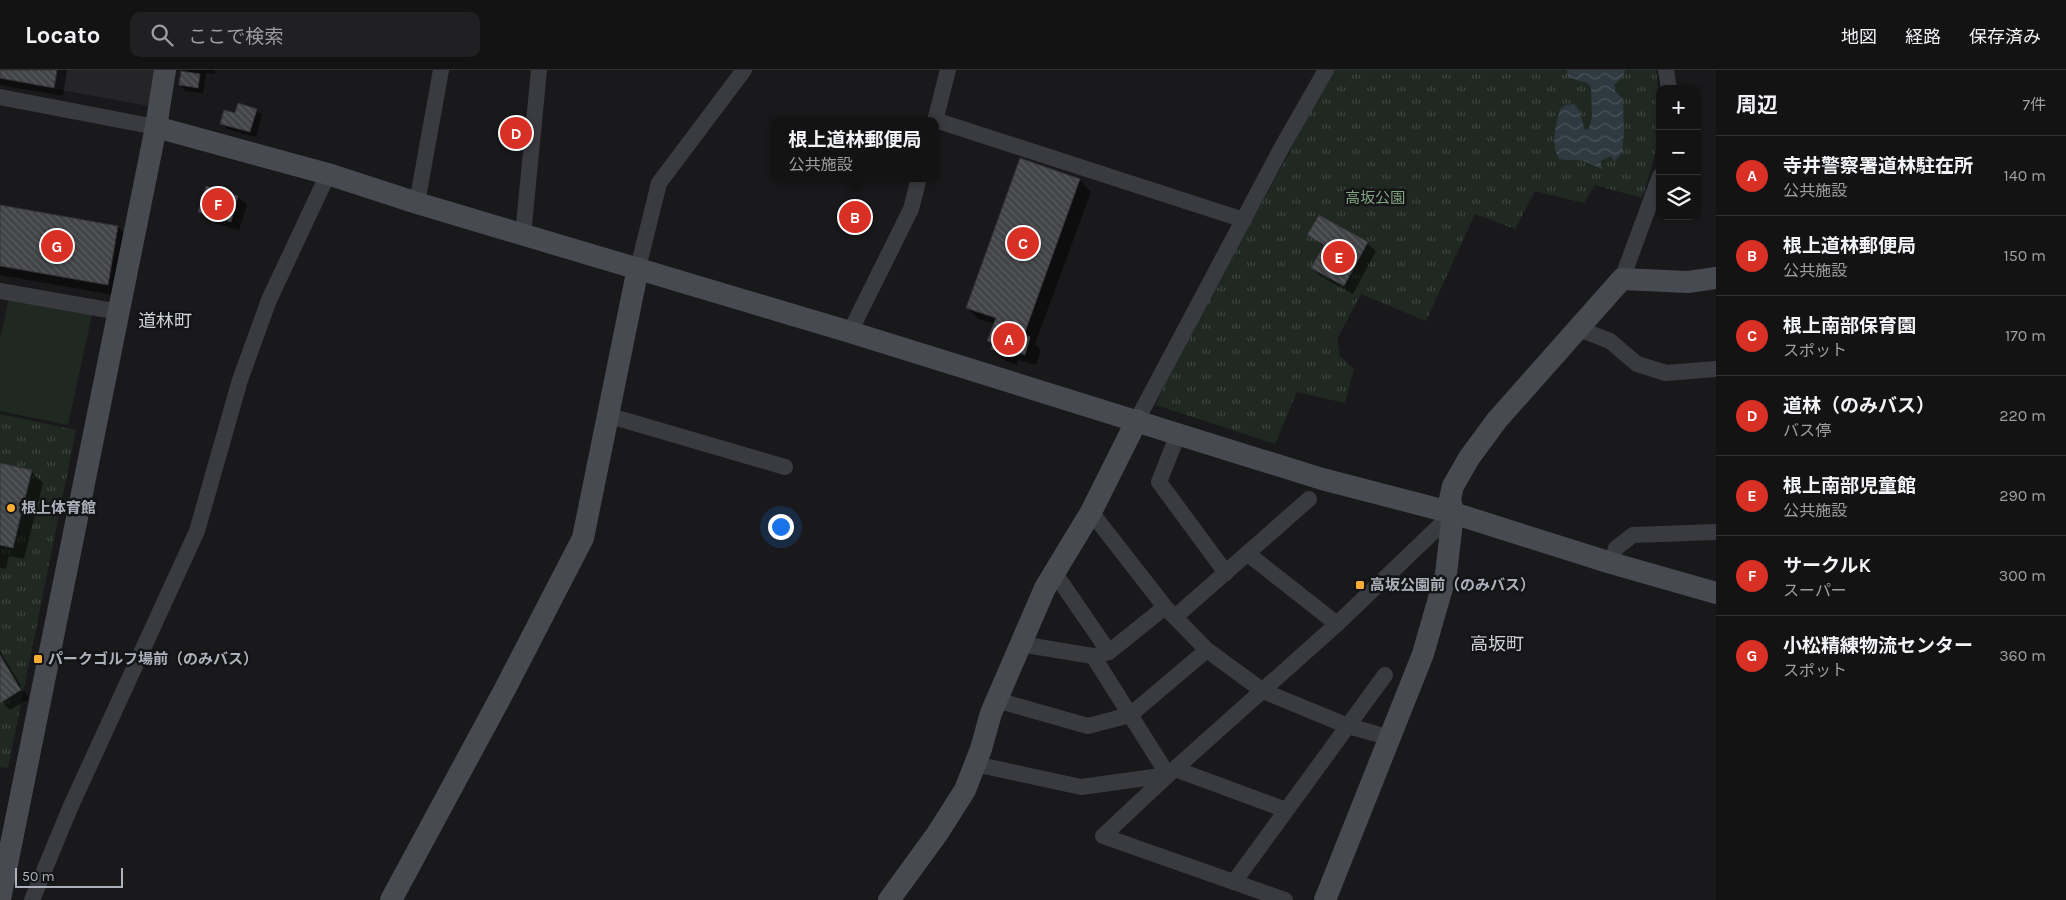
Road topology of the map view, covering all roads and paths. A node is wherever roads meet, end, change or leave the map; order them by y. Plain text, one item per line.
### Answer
1 (165, 70) edge
2 (441, 70) edge
3 (539, 70) edge
4 (744, 70) edge
5 (948, 70) edge
6 (1326, 70) edge
7 (1666, 70) edge
8 (1668, 85) edge
9 (0, 97) edge
10 (936, 117) edge
11 (939, 122) edge
12 (156, 127) junction
13 (328, 174) junction
14 (918, 182) edge
15 (1656, 187) edge
16 (417, 203) junction
17 (1244, 220) junction
18 (523, 234) junction
19 (638, 268) junction
20 (1716, 278) edge
21 (1622, 279) junction
22 (0, 291) edge
23 (119, 312) junction
24 (1579, 329) junction
25 (850, 332) junction
26 (1716, 370) edge
27 (607, 415) junction
28 (1137, 420) junction
29 (1178, 434) junction
30 (785, 467) dead end
31 (1309, 499) dead end
32 (1091, 512) junction
33 (1453, 513) junction
34 (1716, 532) edge
35 (1248, 554) junction
36 (1611, 563) junction
37 (1054, 572) junction
38 (1226, 573) junction
39 (1716, 593) edge
40 (1170, 612) junction
41 (1337, 624) junction
42 (1020, 644) junction
43 (1207, 650) junction
44 (1101, 654) junction
45 (1385, 675) dead end
46 (1264, 692) junction
47 (996, 700) junction
48 (1130, 715) junction
49 (1348, 726) junction
50 (1390, 738) junction
51 (975, 764) junction
52 (1172, 772) junction
53 (1286, 810) junction
54 (1234, 882) junction
55 (0, 899) edge
56 (32, 900) edge
57 (391, 900) edge
58 (888, 900) edge
59 (1285, 900) edge
60 (1325, 900) edge

1 - 12 street
2 - 16 street
3 - 18 street
4 - 19 street
5 - 10 street
6 - 17 street
7 - 8 street
9 - 12 street
11 - 17 street
12 - 13 street
12 - 23 street
13 - 16 street
13 - 56 street
14 - 25 street
15 - 21 street
16 - 18 street
17 - 28 street
18 - 19 street
19 - 25 street
19 - 27 street
20 - 21 street
21 - 24 street
22 - 23 street
23 - 55 street
24 - 26 street
24 - 33 street
25 - 28 street
27 - 30 street
27 - 57 street
28 - 29 street
28 - 32 street
29 - 33 street
29 - 38 street
31 - 35 street
32 - 37 street
32 - 40 street
33 - 36 street
33 - 41 street
33 - 50 street
34 - 36 street
35 - 38 street
35 - 41 street
36 - 39 street
37 - 42 street
37 - 44 street
38 - 40 street
40 - 43 street
40 - 44 street
41 - 46 street
42 - 44 street
42 - 47 street
43 - 46 street
43 - 48 street
44 - 48 street
45 - 49 street
46 - 49 street
46 - 52 street
47 - 48 street
47 - 51 street
48 - 52 street
49 - 50 street
49 - 53 street
50 - 60 street
51 - 52 street
51 - 58 street
52 - 53 street
52 - 54 street
53 - 54 street
54 - 59 street

